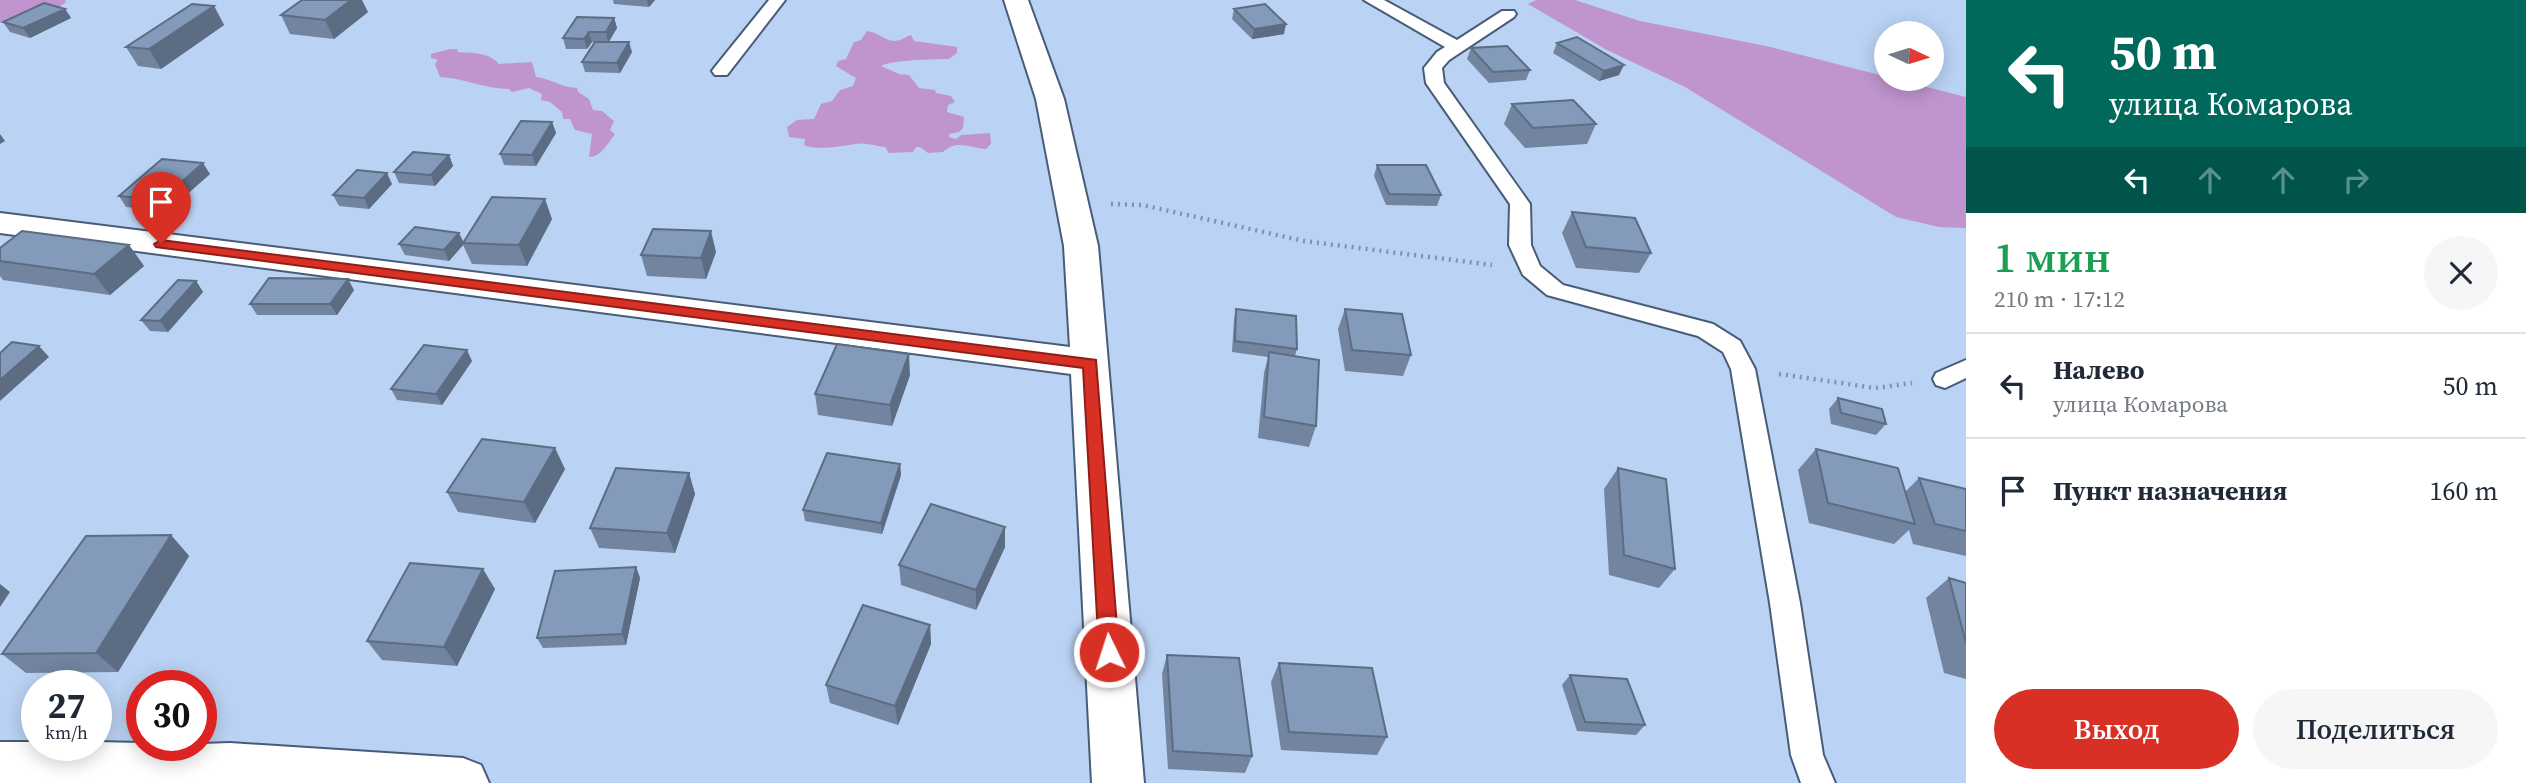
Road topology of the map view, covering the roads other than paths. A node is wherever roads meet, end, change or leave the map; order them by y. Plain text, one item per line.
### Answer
1 (777, 0) edge
2 (1016, 0) edge
3 (1371, 0) edge
4 (1508, 14) dead end
5 (1458, 47) junction
6 (721, 71) dead end
7 (0, 223) edge
8 (1090, 363) junction
9 (0, 767) edge
10 (463, 783) edge
11 (1118, 783) edge
12 (1818, 783) edge

1 - 6 lane
2 - 8 street
3 - 5 lane
4 - 5 lane
5 - 12 lane
7 - 8 street
8 - 11 street
9 - 10 street

